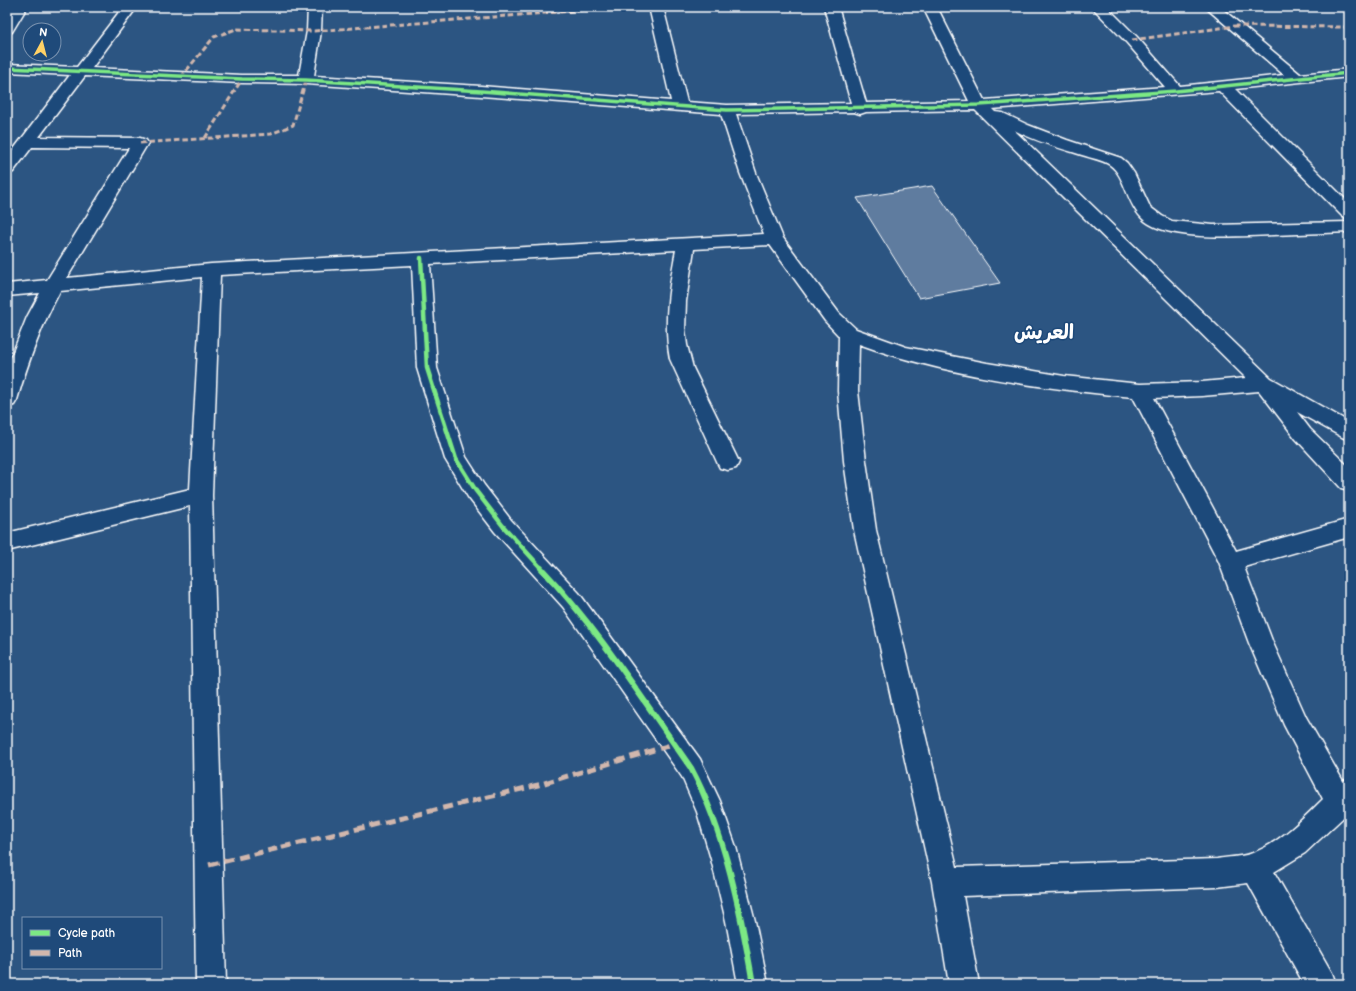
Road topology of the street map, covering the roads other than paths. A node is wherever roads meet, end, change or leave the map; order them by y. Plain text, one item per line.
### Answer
1 (20, 7) edge
2 (130, 7) edge
3 (315, 7) edge
4 (656, 7) edge
5 (831, 7) edge
6 (930, 7) edge
7 (1099, 7) edge
8 (1212, 7) edge
9 (7, 29) edge
10 (7, 68) edge
11 (81, 71) junction
12 (1349, 73) edge
13 (1296, 78) junction
14 (306, 80) junction
15 (1223, 86) junction
16 (1176, 91) junction
17 (979, 105) junction
18 (680, 106) junction
19 (860, 109) junction
20 (727, 110) junction
21 (28, 142) junction
22 (7, 168) edge
23 (1349, 213) edge
24 (1349, 227) edge
25 (775, 239) junction
26 (686, 243) junction
27 (421, 258) junction
28 (211, 270) junction
29 (53, 286) junction
30 (7, 290) edge
31 (849, 334) junction
32 (1264, 383) junction
33 (1140, 391) junction
34 (7, 400) edge
35 (1349, 432) edge
36 (728, 462) dead end
37 (1349, 482) edge
38 (201, 495) junction
39 (1349, 528) edge
40 (7, 542) edge
41 (1230, 562) junction
42 (1344, 797) edge
43 (1255, 867) junction
44 (946, 882) junction
45 (211, 984) edge
46 (753, 984) edge
47 (964, 984) edge
48 (1321, 984) edge

1 - 9 street
2 - 11 street
3 - 14 street
4 - 18 street
5 - 19 street
6 - 17 street
7 - 16 street
8 - 13 street
10 - 11 street
11 - 14 street
11 - 21 street
12 - 13 street
13 - 15 street
14 - 18 street
15 - 16 street
15 - 23 street
16 - 17 street
17 - 19 street
17 - 24 street
17 - 32 street
18 - 20 street
19 - 20 street
20 - 25 street
21 - 22 street
21 - 29 street
25 - 26 street
25 - 31 street
26 - 27 street
26 - 36 street
27 - 28 street
27 - 46 street
28 - 29 street
28 - 38 street
29 - 30 street
29 - 34 street
31 - 33 street
31 - 44 street
32 - 33 street
32 - 35 street
32 - 37 street
33 - 41 street
38 - 40 street
38 - 45 street
39 - 41 street
41 - 42 street
42 - 43 street
43 - 44 street
43 - 48 street
44 - 47 street

